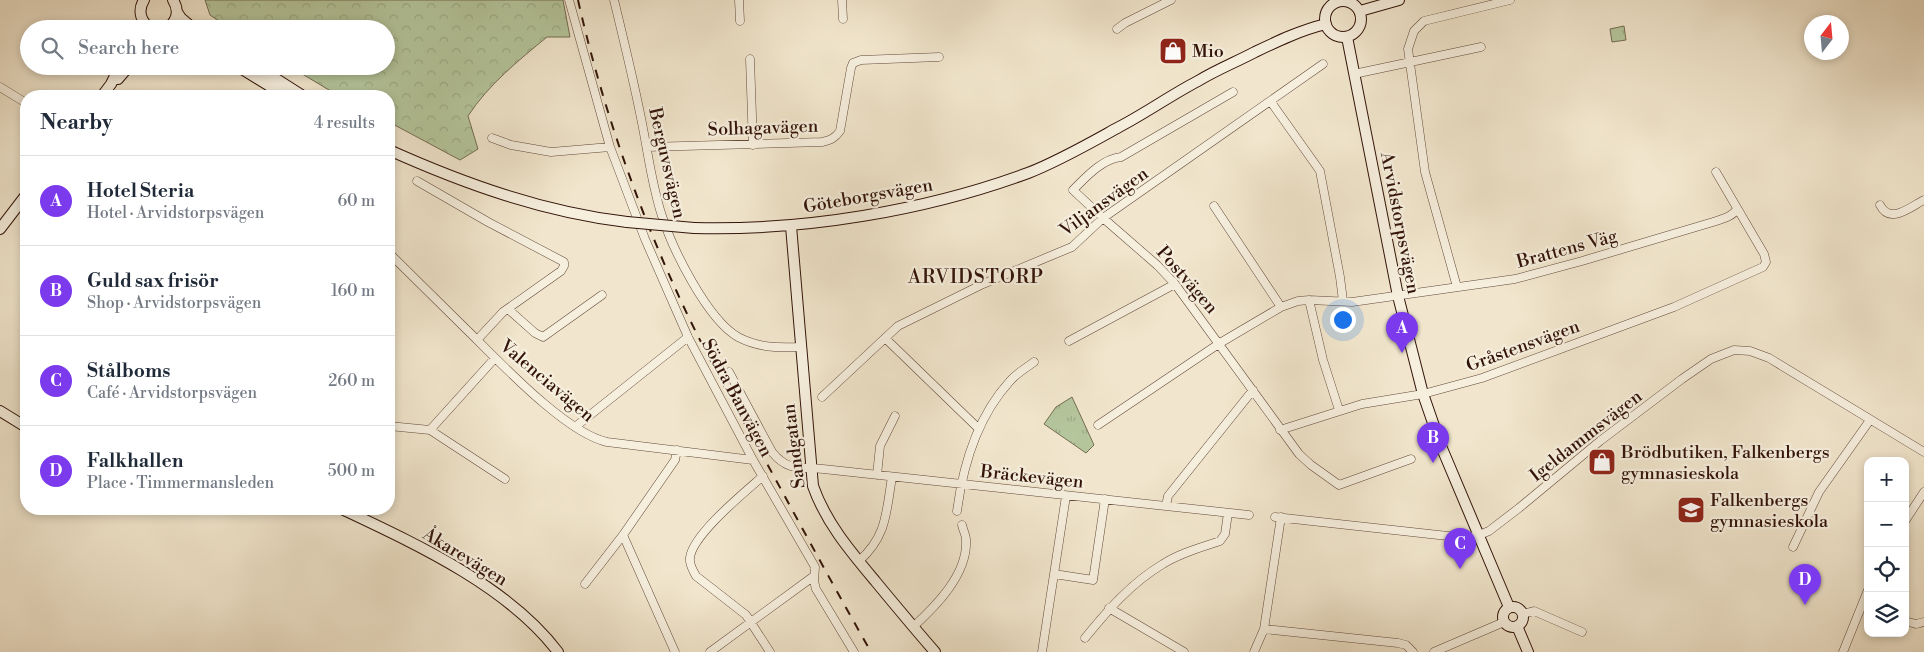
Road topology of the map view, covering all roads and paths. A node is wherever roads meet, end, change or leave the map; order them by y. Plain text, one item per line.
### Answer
1 (133, 0) edge
2 (173, 0) edge
3 (570, 0) edge
4 (614, 0) edge
5 (739, 0) edge
6 (842, 0) edge
7 (1171, 0) edge
8 (1399, 0) edge
9 (1510, 0) edge
10 (1337, 1) edge
11 (1360, 11) junction
12 (177, 12) junction
13 (141, 14) edge
14 (843, 19) dead end
15 (174, 20) edge
16 (183, 20) edge
17 (740, 21) dead end
18 (1326, 24) junction
19 (1118, 29) dead end
20 (1348, 37) junction
21 (1482, 47) dead end
22 (939, 58) dead end
23 (750, 59) dead end
24 (1408, 62) junction
25 (1323, 64) dead end
26 (1354, 74) junction
27 (116, 75) edge
28 (120, 75) edge
29 (252, 75) edge
30 (270, 75) edge
31 (111, 84) junction
32 (0, 87) edge
33 (106, 90) edge
34 (276, 90) edge
35 (294, 90) edge
36 (1233, 92) dead end
37 (20, 99) edge
38 (1271, 102) junction
39 (492, 138) dead end
40 (753, 145) junction
41 (610, 147) junction
42 (647, 147) junction
43 (395, 153) edge
44 (1716, 172) dead end
45 (417, 181) dead end
46 (1924, 200) edge
47 (20, 203) edge
48 (1880, 205) dead end
49 (1214, 206) dead end
50 (1737, 209) junction
51 (1103, 218) junction
52 (791, 226) junction
53 (0, 229) edge
54 (395, 259) edge
55 (1175, 284) junction
56 (1457, 287) junction
57 (602, 295) dead end
58 (1398, 296) junction
59 (1309, 300) junction
60 (1343, 301) junction
61 (1281, 307) junction
62 (508, 309) junction
63 (688, 337) junction
64 (885, 338) junction
65 (477, 340) junction
66 (1068, 341) dead end
67 (1220, 343) junction
68 (801, 347) junction
69 (495, 358) junction
70 (1034, 362) dead end
71 (730, 372) dead end
72 (1253, 390) junction
73 (1423, 394) junction
74 (822, 397) dead end
75 (1339, 410) junction
76 (0, 411) edge
77 (895, 416) dead end
78 (1870, 420) junction
79 (20, 423) edge
80 (1098, 425) dead end
81 (395, 427) edge
82 (575, 427) junction
83 (979, 429) junction
84 (430, 430) junction
85 (1280, 430) junction
86 (677, 450) junction
87 (1924, 452) edge
88 (1412, 459) dead end
89 (752, 460) junction
90 (811, 468) junction
91 (878, 475) junction
92 (763, 476) junction
93 (892, 477) junction
94 (505, 479) dead end
95 (960, 485) junction
96 (1924, 492) edge
97 (1066, 496) junction
98 (1105, 499) junction
99 (1166, 506) junction
100 (957, 511) dead end
101 (1228, 513) junction
102 (1249, 514) dead end
103 (355, 515) edge
104 (1909, 515) edge
105 (962, 525) dead end
106 (623, 535) junction
107 (1479, 535) junction
108 (1794, 547) dead end
109 (859, 561) junction
110 (1054, 574) junction
111 (814, 576) junction
112 (585, 584) dead end
113 (1509, 607) junction
114 (1109, 608) junction
115 (1864, 608) edge
116 (1523, 614) junction
117 (751, 621) junction
118 (1504, 622) junction
119 (1909, 622) edge
120 (1924, 622) edge
121 (1517, 626) junction
122 (913, 627) junction
123 (1264, 629) junction
124 (1582, 632) dead end
125 (1085, 638) dead end
126 (558, 652) edge
127 (675, 652) edge
128 (710, 652) edge
129 (770, 652) edge
130 (854, 652) edge
131 (935, 652) edge
132 (1042, 652) edge
133 (1184, 652) edge
134 (1254, 652) edge
135 (1413, 652) edge
136 (1434, 652) edge
137 (1528, 652) edge
138 (1843, 652) edge

1 - 13 main road
2 - 12 main road
3 - 41 street, Södra Banvägen
4 - 42 street, Berguvsvägen
5 - 17 street
6 - 14 street
7 - 19 street
8 - 11 main road
9 - 24 street
10 - 11 main road
10 - 18 main road
11 - 20 main road
12 - 15 main road
12 - 16 main road
18 - 20 main road
18 - 52 main road, Göteborgsvägen
20 - 26 main road, Arvidstorpsvägen
21 - 24 street
22 - 40 street, Solhagavägen
23 - 40 street
24 - 26 street
24 - 56 street
25 - 38 street, Viljansvägen
26 - 58 main road, Arvidstorpsvägen
27 - 31 main road
28 - 31 main road
29 - 34 main road
30 - 35 main road
31 - 33 main road
32 - 37 street
36 - 51 street, Postvägen
38 - 51 street, Viljansvägen
38 - 60 street
39 - 41 street
40 - 42 street, Solhagavägen
41 - 63 street, Södra Banvägen
42 - 68 street, Berguvsvägen
43 - 52 main road, Göteborgsvägen, bridge
44 - 50 street
45 - 62 street
46 - 48 street
47 - 53 main road
49 - 61 street
50 - 56 street, Brattens Väg
50 - 73 street, Gråstensvägen
51 - 55 street, Postvägen
51 - 64 street, Viljansvägen
52 - 68 main road, Sandgatan
54 - 65 street, Valenciavägen
55 - 66 street
55 - 67 street, Postvägen
56 - 58 street, Brattens Väg
57 - 62 street
58 - 60 street, Brattens Väg
58 - 73 main road, Arvidstorpsvägen
59 - 60 street, Brattens Väg
59 - 61 street, Brattens Väg
59 - 75 street
61 - 67 street, Brattens Väg
62 - 65 street
63 - 82 street
63 - 89 street, Södra Banvägen
64 - 74 street, Viljansvägen
64 - 83 street
65 - 69 street, Valenciavägen
67 - 72 street, Postvägen
67 - 80 street, Brattens Väg
68 - 90 main road, Sandgatan
69 - 82 street, Valenciavägen
69 - 84 street
70 - 83 street
71 - 90 street, Bräckevägen
72 - 85 street, Postvägen
72 - 99 street
73 - 75 street, Gråstensvägen
73 - 107 main road, Arvidstorpsvägen
75 - 85 street, Gråstensvägen
76 - 79 main road
77 - 91 street
78 - 87 street, Igeldammsvägen
78 - 107 street, Igeldammsvägen
78 - 108 street
81 - 84 street
82 - 86 street, Valenciavägen
83 - 95 street
84 - 94 street
85 - 88 street, Postvägen
86 - 89 street, Valenciavägen
86 - 106 street
89 - 92 street, Södra Banvägen
90 - 91 street, Bräckevägen
90 - 109 main road, Sandgatan
91 - 93 street, Bräckevägen
92 - 111 street, Södra Banvägen
92 - 117 street
93 - 95 street, Bräckevägen
93 - 109 street
95 - 97 street, Bräckevägen
95 - 100 street
96 - 104 street
97 - 98 street, Bräckevägen
97 - 110 street
98 - 99 street, Bräckevägen
98 - 110 street
99 - 101 street, Bräckevägen
101 - 102 street, Bräckevägen
101 - 114 street
103 - 126 main road, Åkarevägen
105 - 122 street
106 - 112 street
106 - 127 street
107 - 113 main road, Arvidstorpsvägen
107 - 123 street
109 - 122 main road, Sandgatan
110 - 132 street
111 - 117 street
111 - 130 street, Södra Banvägen
113 - 116 main road
113 - 118 main road
114 - 125 street
114 - 133 street
115 - 138 street
116 - 121 main road
116 - 124 street
117 - 128 street
117 - 129 street
118 - 121 main road
118 - 136 street
119 - 120 street
121 - 137 main road
122 - 131 main road, Sandgatan
123 - 134 street
123 - 135 street

